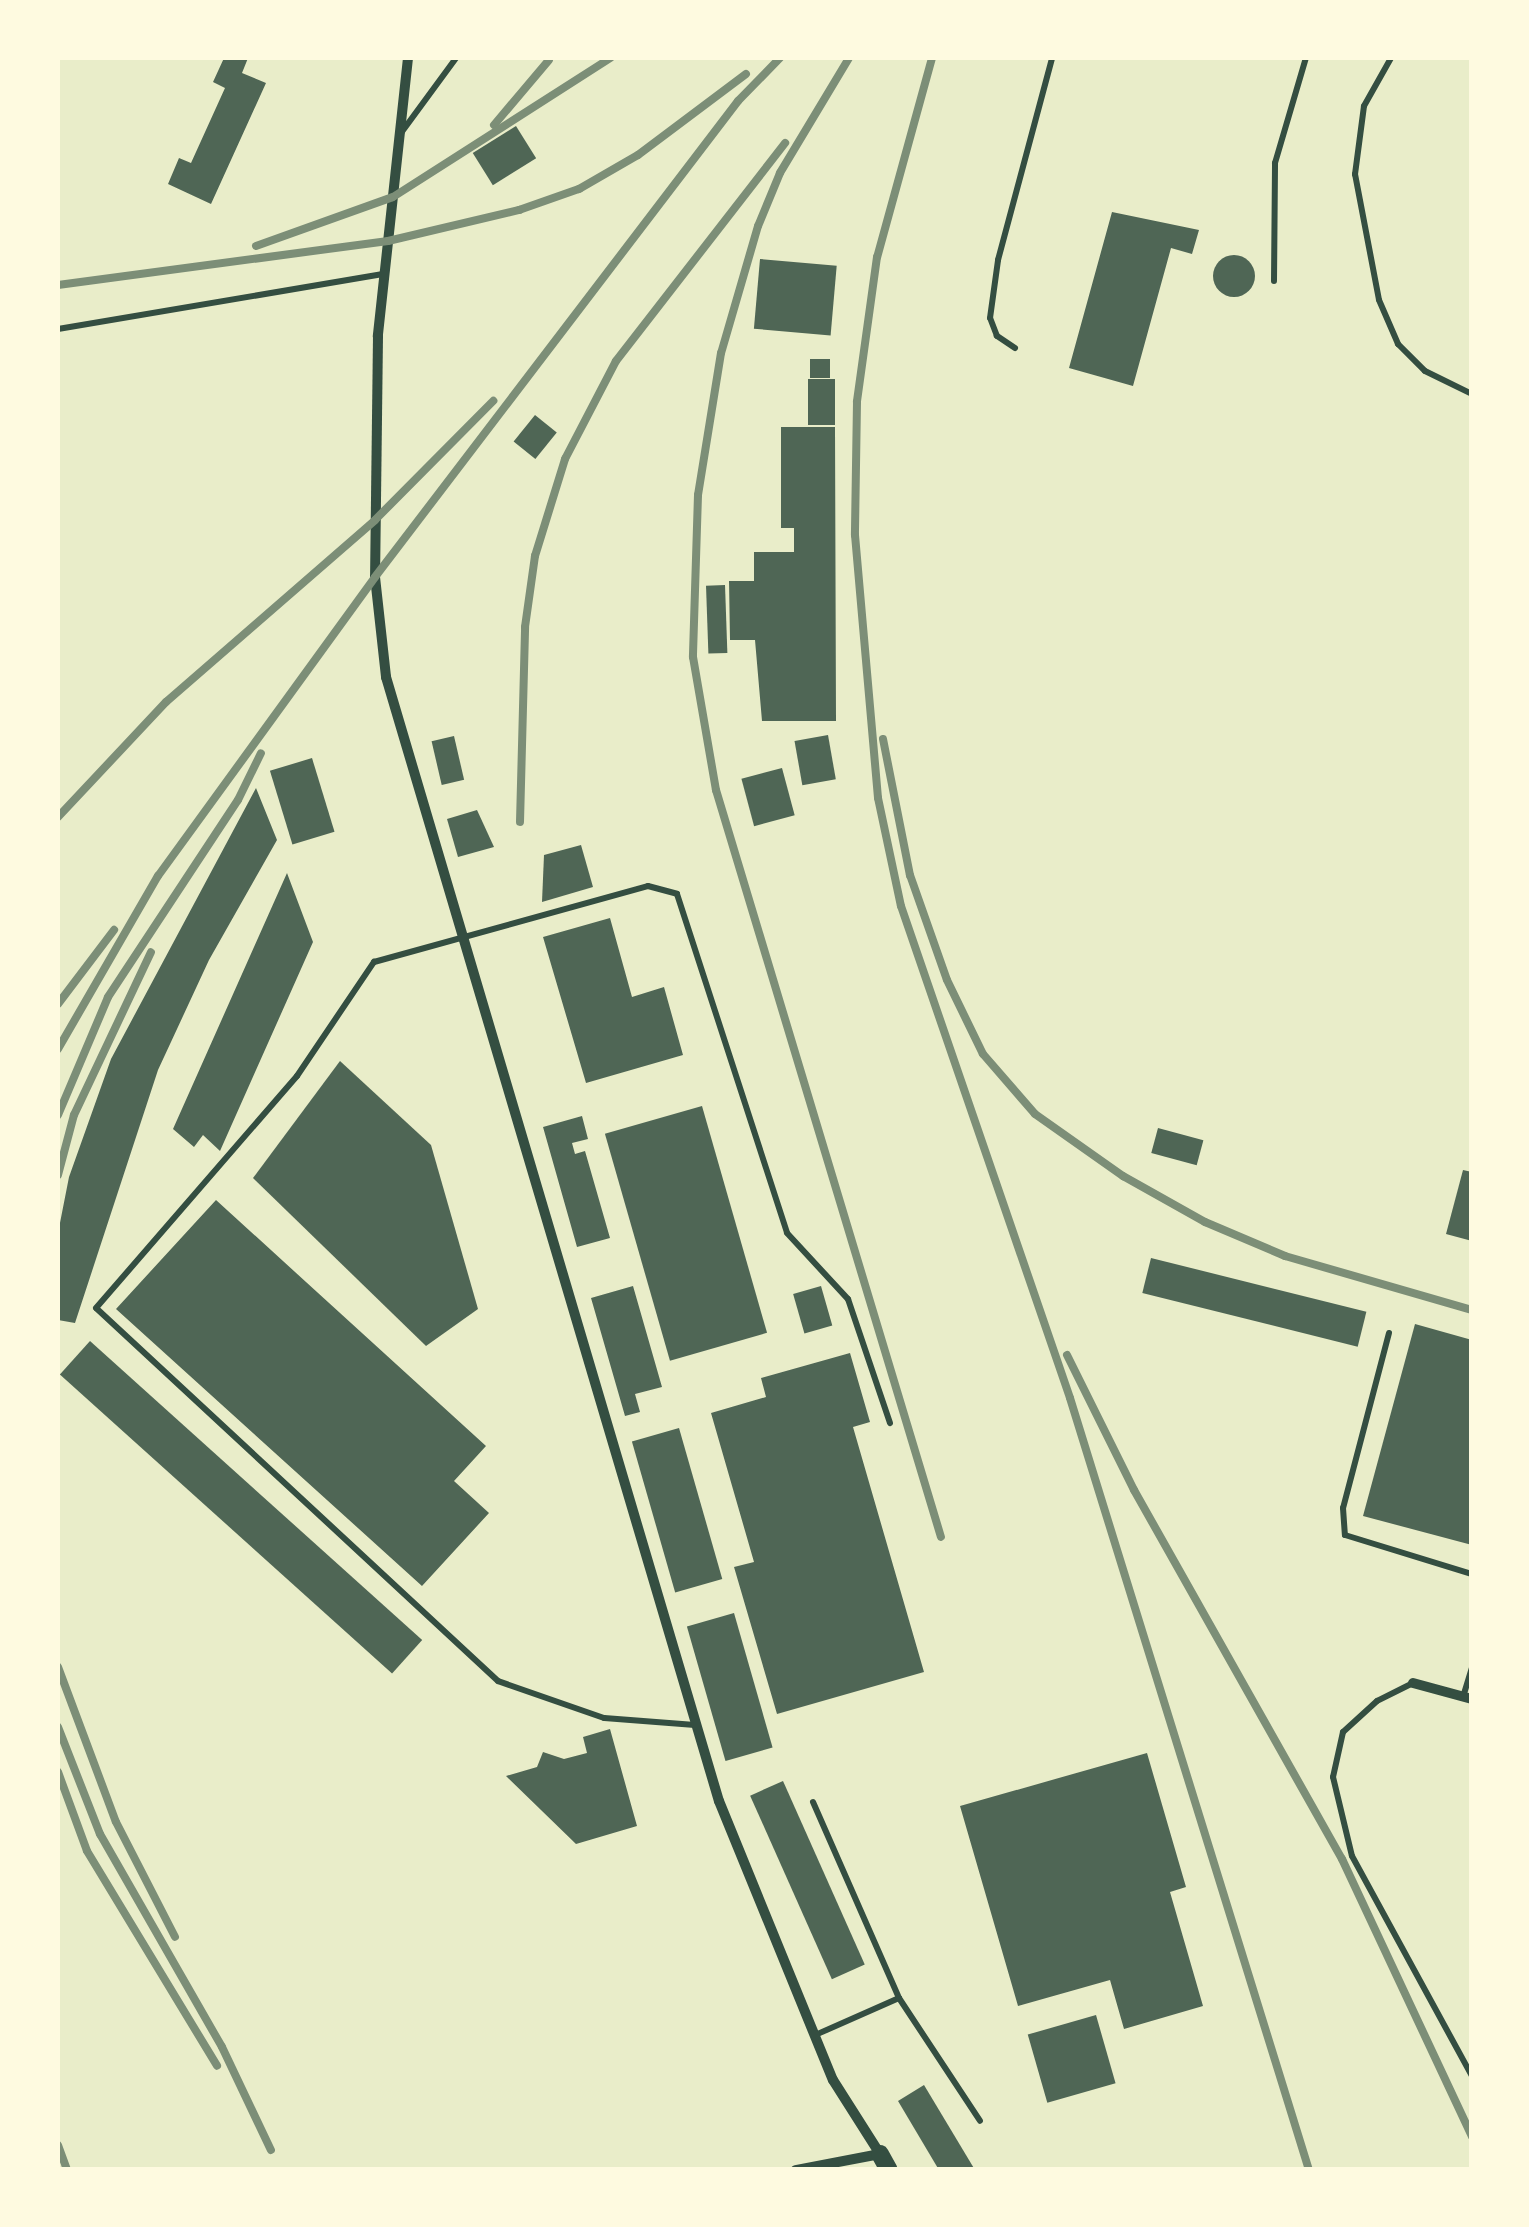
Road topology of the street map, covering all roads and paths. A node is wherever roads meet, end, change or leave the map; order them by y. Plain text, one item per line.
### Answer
1 (408, 58) edge
2 (456, 58) edge
3 (1052, 58) edge
4 (1306, 58) edge
5 (1391, 58) edge
6 (400, 136) junction
7 (384, 274) junction
8 (1274, 281) dead end
9 (58, 329) edge
10 (1015, 348) dead end
11 (1472, 394) edge
12 (461, 936) junction
13 (1389, 1332) dead end
14 (890, 1424) dead end
15 (1472, 1574) edge
16 (1472, 1667) edge
17 (1413, 1683) joint
18 (1468, 1698) edge
19 (696, 1725) junction
20 (813, 1802) dead end
21 (899, 1998) junction
22 (815, 2035) junction
23 (1472, 2076) edge
24 (980, 2121) dead end
25 (884, 2162) edge
26 (796, 2170) edge

1 - 6 street
2 - 6 lane
3 - 10 lane
4 - 8 lane
5 - 11 lane
6 - 7 street
7 - 9 lane
7 - 12 street
12 - 14 lane
12 - 19 street
12 - 19 lane
13 - 15 lane
16 - 18 lane
17 - 18 street
17 - 23 lane
19 - 22 street
20 - 21 lane
21 - 22 lane
21 - 24 lane
22 - 25 street
25 - 26 street

